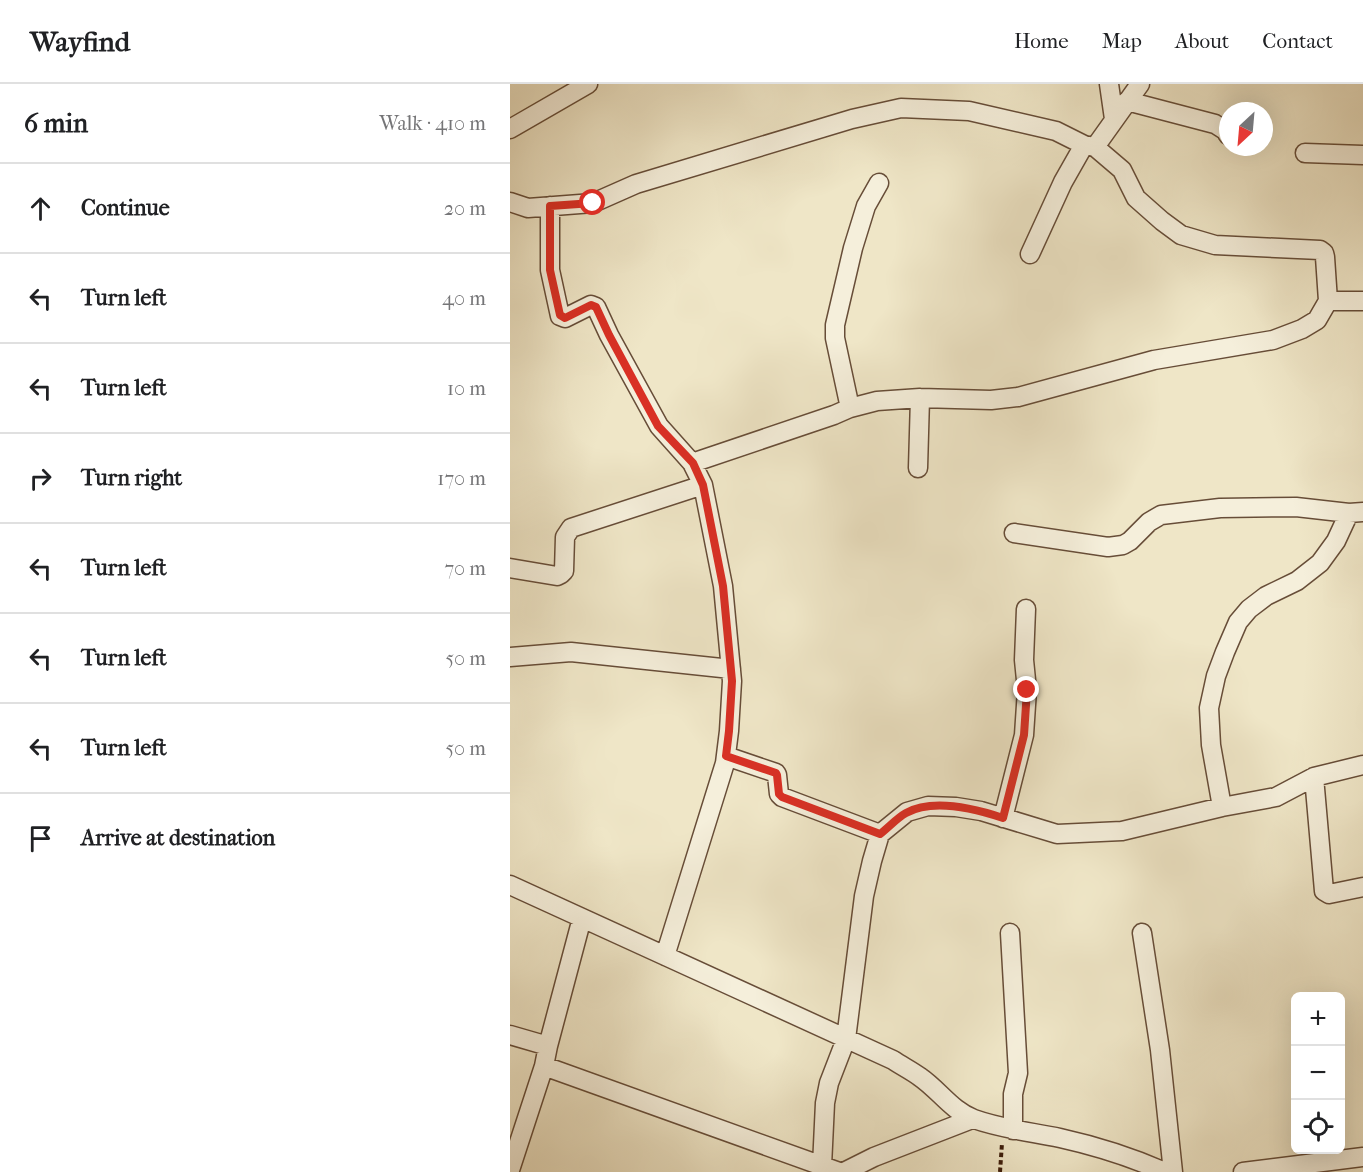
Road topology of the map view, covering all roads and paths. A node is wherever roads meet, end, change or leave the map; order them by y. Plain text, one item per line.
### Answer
1 (588, 84) edge
2 (1109, 84) edge
3 (1140, 84) edge
4 (1127, 102) junction
5 (1114, 119) junction
6 (1219, 127) edge
7 (510, 129) edge
8 (1089, 146) junction
9 (1305, 153) dead end
10 (1363, 155) edge
11 (879, 183) dead end
12 (510, 202) edge
13 (550, 206) junction
14 (1030, 254) dead end
15 (1328, 301) junction
16 (1363, 301) edge
17 (920, 398) junction
18 (850, 408) junction
19 (693, 463) junction
20 (918, 468) dead end
21 (703, 485) junction
22 (1356, 512) edge
23 (1014, 533) dead end
24 (510, 568) edge
25 (1026, 609) dead end
26 (510, 657) edge
27 (731, 669) junction
28 (726, 756) junction
29 (1363, 765) edge
30 (1314, 777) junction
31 (1222, 807) junction
32 (1003, 818) junction
33 (880, 834) junction
34 (510, 885) edge
35 (1363, 887) edge
36 (582, 918) junction
37 (1010, 933) dead end
38 (1142, 933) dead end
39 (664, 956) junction
40 (510, 1035) edge
41 (846, 1039) junction
42 (548, 1046) junction
43 (544, 1066) junction
44 (972, 1119) junction
45 (1008, 1128) junction
46 (1363, 1157) edge
47 (512, 1161) edge
48 (831, 1169) edge
49 (844, 1172) edge
50 (1000, 1172) edge
51 (1164, 1172) edge
52 (1173, 1172) edge
53 (1243, 1172) edge

1 - 7 street
2 - 5 street
3 - 4 street
4 - 5 street
4 - 6 street
5 - 8 street
8 - 13 street
8 - 14 street
8 - 15 street
9 - 10 street
11 - 18 street
12 - 13 street
13 - 19 street
15 - 16 street
15 - 17 street
17 - 18 street
17 - 20 street
18 - 19 street
19 - 21 street
21 - 24 street
21 - 27 street
22 - 23 street
22 - 31 street
25 - 32 street
26 - 27 street
27 - 28 street
28 - 33 street
28 - 39 street
29 - 30 street
30 - 31 street
30 - 35 street
31 - 32 street
32 - 33 street
33 - 41 street
34 - 36 street
36 - 39 street
36 - 42 street
37 - 45 street
38 - 52 street
39 - 41 street
40 - 42 street
41 - 44 street
41 - 48 street
42 - 43 street
43 - 47 street
43 - 48 street
44 - 45 street
44 - 49 street
45 - 50 path
45 - 51 street
46 - 53 street

